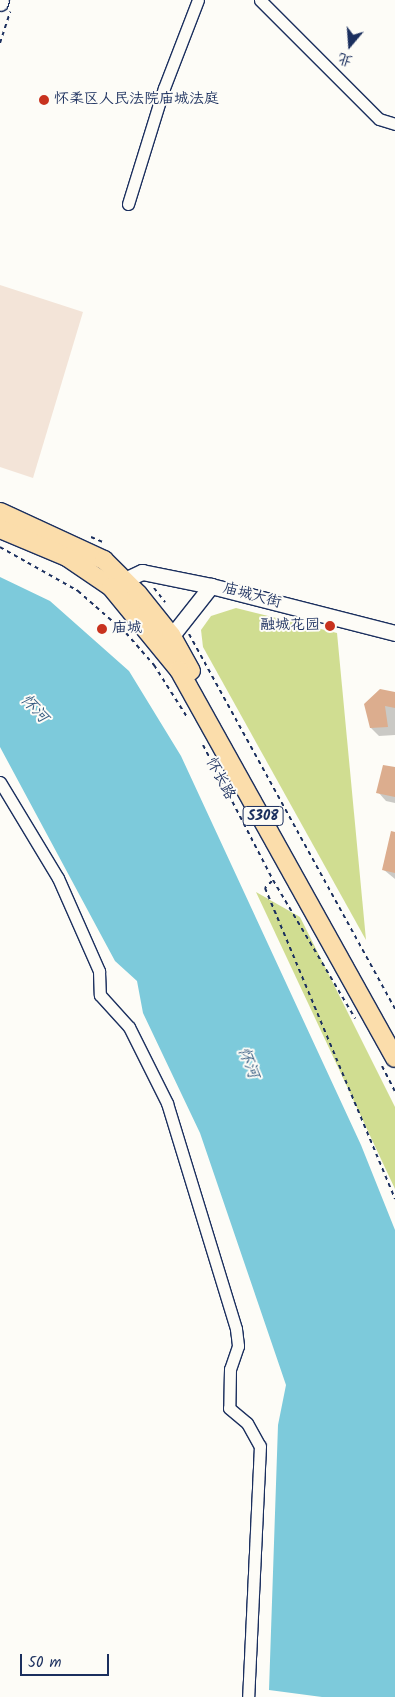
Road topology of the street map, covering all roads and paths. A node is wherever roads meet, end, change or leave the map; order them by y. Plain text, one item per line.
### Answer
1 (198, 0) edge
2 (260, 0) edge
3 (4, 4) edge
4 (0, 43) edge
5 (395, 124) edge
6 (128, 204) dead end
7 (0, 512) edge
8 (0, 529) edge
9 (0, 547) edge
10 (118, 582) junction
11 (211, 586) junction
12 (395, 633) edge
13 (166, 642) junction
14 (188, 718) dead end
15 (201, 742) dead end
16 (0, 782) edge
17 (273, 880) junction
18 (359, 1025) dead end
19 (395, 1033) edge
20 (386, 1058) edge
21 (395, 1091) edge
22 (395, 1199) edge
23 (248, 1697) edge

1 - 6 street
2 - 5 street
3 - 4 path
7 - 10 main road, 怀长路 / S308
8 - 10 main road, 怀长路 / S308
9 - 14 path
10 - 11 main road, 庙城大街
10 - 13 main road, 怀长路 / S308
11 - 12 main road, 庙城大街
11 - 13 main road
13 - 19 main road, 怀长路 / S308
13 - 20 main road, 怀长路 / S308
15 - 17 path, 怀长路
16 - 23 street
17 - 18 path, 怀长路
17 - 22 path
20 - 21 path

